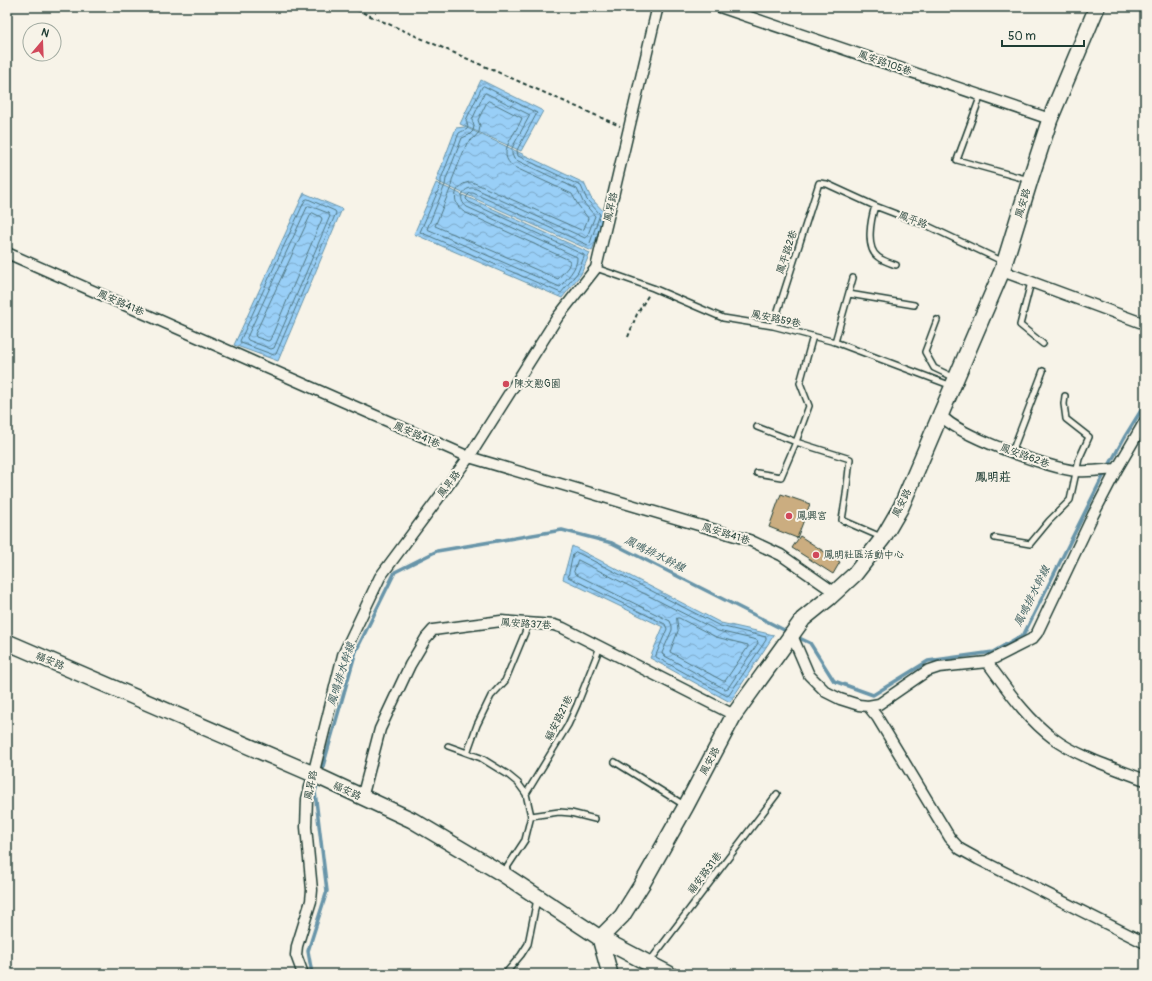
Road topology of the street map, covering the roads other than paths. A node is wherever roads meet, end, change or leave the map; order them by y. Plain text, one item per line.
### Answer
1 (658, 7) edge
2 (720, 7) edge
3 (1097, 7) edge
4 (981, 96) junction
5 (1050, 119) junction
6 (1030, 180) junction
7 (819, 183) joint
8 (875, 206) junction
9 (7, 253) edge
10 (896, 265) dead end
11 (1003, 267) junction
12 (596, 268) junction
13 (854, 278) dead end
14 (1031, 282) junction
15 (849, 294) junction
16 (914, 305) dead end
17 (937, 320) dead end
18 (1145, 324) edge
19 (773, 326) junction
20 (813, 336) junction
21 (835, 342) junction
22 (1043, 344) dead end
23 (1043, 371) dead end
24 (954, 383) junction
25 (1065, 396) dead end
26 (941, 415) junction
27 (1145, 421) edge
28 (756, 427) dead end
29 (796, 442) junction
30 (1012, 452) junction
31 (469, 457) junction
32 (1110, 470) junction
33 (1077, 471) junction
34 (757, 473) dead end
35 (883, 538) junction
36 (995, 538) dead end
37 (834, 592) junction
38 (529, 623) junction
39 (791, 634) junction
40 (7, 642) edge
41 (600, 647) junction
42 (987, 662) junction
43 (868, 706) junction
44 (734, 715) junction
45 (448, 746) dead end
46 (467, 753) junction
47 (615, 762) dead end
48 (313, 774) junction
49 (1145, 780) edge
50 (526, 794) junction
51 (777, 794) dead end
52 (362, 798) junction
53 (686, 806) junction
54 (531, 816) junction
55 (595, 819) dead end
56 (504, 874) junction
57 (538, 896) junction
58 (600, 938) junction
59 (1145, 943) edge
60 (648, 964) junction
61 (303, 974) edge
62 (505, 974) edge
63 (610, 974) edge
64 (669, 974) edge

1 - 12 street, 鳳昇路
2 - 4 street, 鳳安路105巷
3 - 5 street, 鳳安路
4 - 5 street, 鳳安路105巷
4 - 6 lane
5 - 6 street, 鳳安路
6 - 11 street, 鳳安路
7 - 8 lane, 鳳平路
7 - 19 lane, 鳳平路2巷
8 - 10 lane
8 - 11 lane, 鳳平路
9 - 31 street, 鳳安路41巷
11 - 14 street, 鳳平路
11 - 24 street, 鳳安路
12 - 19 lane, 鳳安路59巷
12 - 31 street, 鳳昇路
13 - 15 lane
14 - 18 street, 鳳平路
14 - 22 lane
15 - 16 lane
15 - 21 lane
17 - 24 lane
19 - 20 lane, 鳳安路59巷
20 - 21 lane, 鳳安路59巷
20 - 29 lane
21 - 24 lane, 鳳安路59巷
23 - 30 lane
24 - 26 street, 鳳安路
25 - 33 lane
26 - 30 street, 鳳安路62巷
26 - 35 street, 鳳安路
27 - 32 street
28 - 29 lane
29 - 34 lane
29 - 35 lane
30 - 33 street, 鳳安路62巷
31 - 37 street, 鳳安路41巷
31 - 48 street, 鳳昇路
32 - 33 street, 鳳安路62巷
32 - 42 street
33 - 36 lane
35 - 37 street, 鳳安路
37 - 39 street, 鳳安路
38 - 41 street, 鳳安路37巷
38 - 46 lane
38 - 52 street, 鳳安路37巷
39 - 43 street
39 - 44 street, 鳳安路
40 - 48 street, 福安路
41 - 44 street, 鳳安路37巷
41 - 50 lane, 福安路21巷
42 - 43 street
42 - 49 street
43 - 59 street
44 - 53 street, 鳳安路
45 - 46 lane
46 - 50 lane
47 - 53 lane
48 - 52 street, 福安路
48 - 61 street, 鳳昇路
50 - 54 lane
51 - 60 lane, 福安路31巷
52 - 56 street, 福安路
53 - 58 street, 鳳安路
54 - 55 lane
54 - 56 lane
56 - 57 street, 福安路
57 - 58 street, 福安路
57 - 62 lane
58 - 60 street, 福安路
58 - 63 street
60 - 64 street, 福安路

